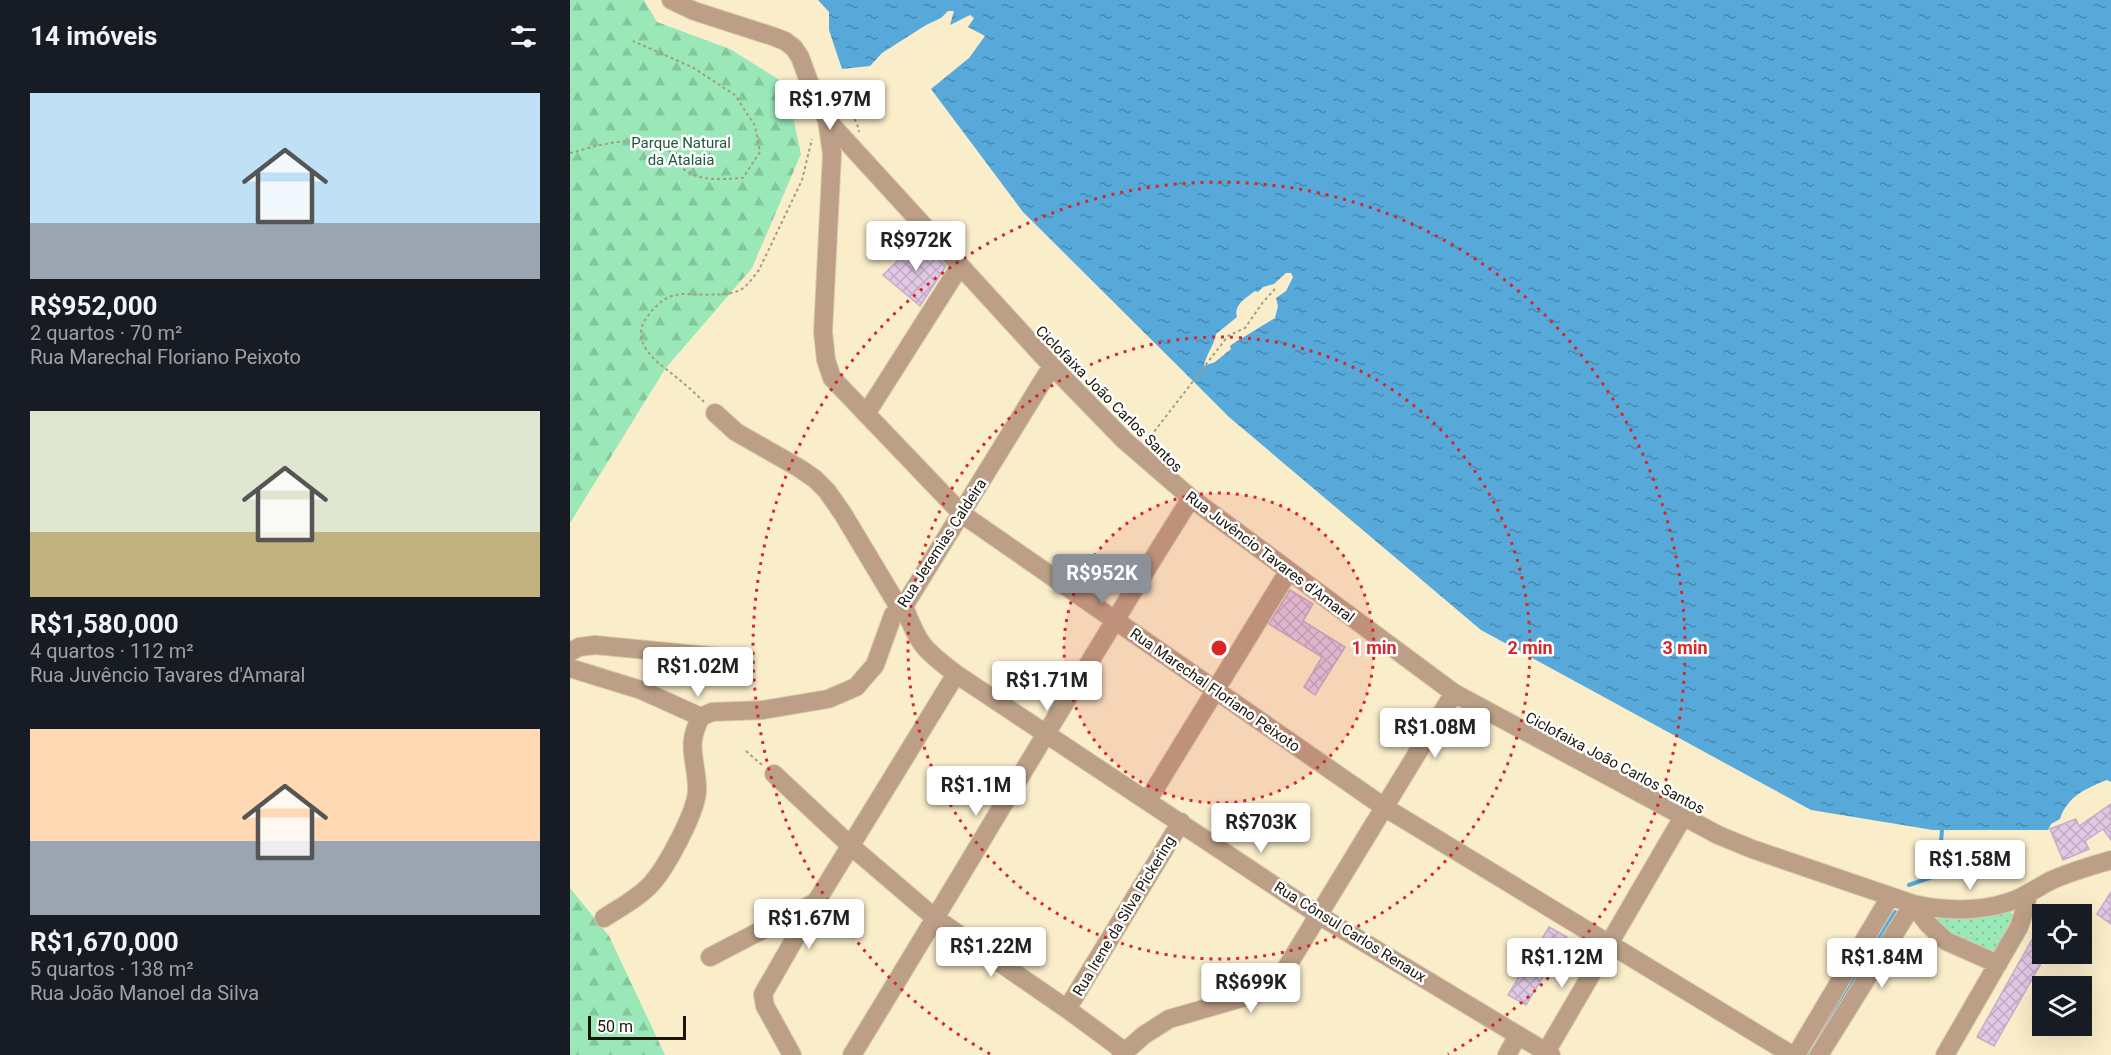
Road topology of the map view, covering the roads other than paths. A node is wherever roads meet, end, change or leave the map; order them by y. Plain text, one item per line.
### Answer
1 (671, 0) edge
2 (827, 120) junction
3 (849, 143) junction
4 (832, 154) junction
5 (960, 266) junction
6 (1052, 366) junction
7 (715, 413) road end
8 (866, 414) junction
9 (1191, 498) junction
10 (962, 514) junction
11 (1288, 572) junction
12 (904, 606) junction
13 (1114, 620) junction
14 (570, 652) edge
15 (720, 657) dead end
16 (570, 668) edge
17 (956, 674) junction
18 (1215, 690) junction
19 (1454, 693) junction
20 (702, 717) junction
21 (1047, 734) junction
22 (774, 774) road end
23 (1148, 800) junction
24 (1384, 807) junction
25 (1683, 817) junction
26 (1181, 822) junction
27 (852, 847) junction
28 (2111, 860) edge
29 (2028, 895) junction
30 (1890, 897) junction
31 (816, 903) junction
32 (1914, 904) junction
33 (1320, 916) junction
34 (604, 918) dead end
35 (935, 918) junction
36 (1610, 944) junction
37 (710, 957) dead end
38 (1998, 964) junction
39 (1067, 1009) junction
40 (1518, 1035) junction
41 (1123, 1053) edge
42 (1549, 1054) edge
43 (792, 1055) edge
44 (852, 1055) edge
45 (1507, 1055) edge
46 (1794, 1055) edge
47 (1819, 1055) edge
48 (1945, 1055) edge

1 - 2 street
2 - 3 street, Rua Juvêncio Tavares d'Amaral
2 - 4 street, Rua Marechal Floriano Peixoto
3 - 4 street
3 - 5 street, Rua Juvêncio Tavares d'Amaral
4 - 8 street, Rua Marechal Floriano Peixoto
5 - 6 street, Rua Juvêncio Tavares d'Amaral
5 - 8 street
6 - 9 street, Rua Juvêncio Tavares d'Amaral
6 - 10 street, Rua Jeremias Caldeira
7 - 12 street
8 - 10 street, Rua Marechal Floriano Peixoto
9 - 11 street, Rua Juvêncio Tavares d'Amaral
9 - 13 street
10 - 12 street, Rua Jeremias Caldeira
10 - 13 street, Rua Marechal Floriano Peixoto
11 - 18 street
11 - 19 street, Rua Juvêncio Tavares d'Amaral
12 - 17 street, Rua Cônsul Carlos Renaux
12 - 20 street, Rua Jeremias Caldeira
13 - 18 street, Rua Marechal Floriano Peixoto
13 - 21 street
14 - 15 street
16 - 20 street
17 - 21 street, Rua Cônsul Carlos Renaux
17 - 27 street
18 - 23 street
18 - 24 street, Rua Marechal Floriano Peixoto
19 - 24 street
19 - 25 street, Rua Juvêncio Tavares d'Amaral
20 - 34 street
21 - 23 street, Rua Cônsul Carlos Renaux
21 - 35 street
22 - 27 street
23 - 26 street, Rua Cônsul Carlos Renaux
24 - 33 street
24 - 36 street, Rua Marechal Floriano Peixoto
25 - 30 street, Rua Juvêncio Tavares d'Amaral
25 - 36 street
26 - 33 street, Rua Cônsul Carlos Renaux
26 - 39 street, Rua Irene da Silva Pickering
27 - 31 street
27 - 35 street
28 - 29 street, Rua Juvêncio Tavares d'Amaral
29 - 32 street, Rua Juvêncio Tavares d'Amaral
29 - 38 street
30 - 32 street, Rua Juvêncio Tavares d'Amaral
30 - 46 street
31 - 37 street
31 - 43 street
32 - 38 street
32 - 47 street
33 - 40 street, Rua Cônsul Carlos Renaux
33 - 41 street
35 - 39 street
35 - 44 street
36 - 42 street
36 - 46 street, Rua Marechal Floriano Peixoto
38 - 48 street
39 - 41 street
40 - 42 street, Rua Cônsul Carlos Renaux
40 - 45 street

